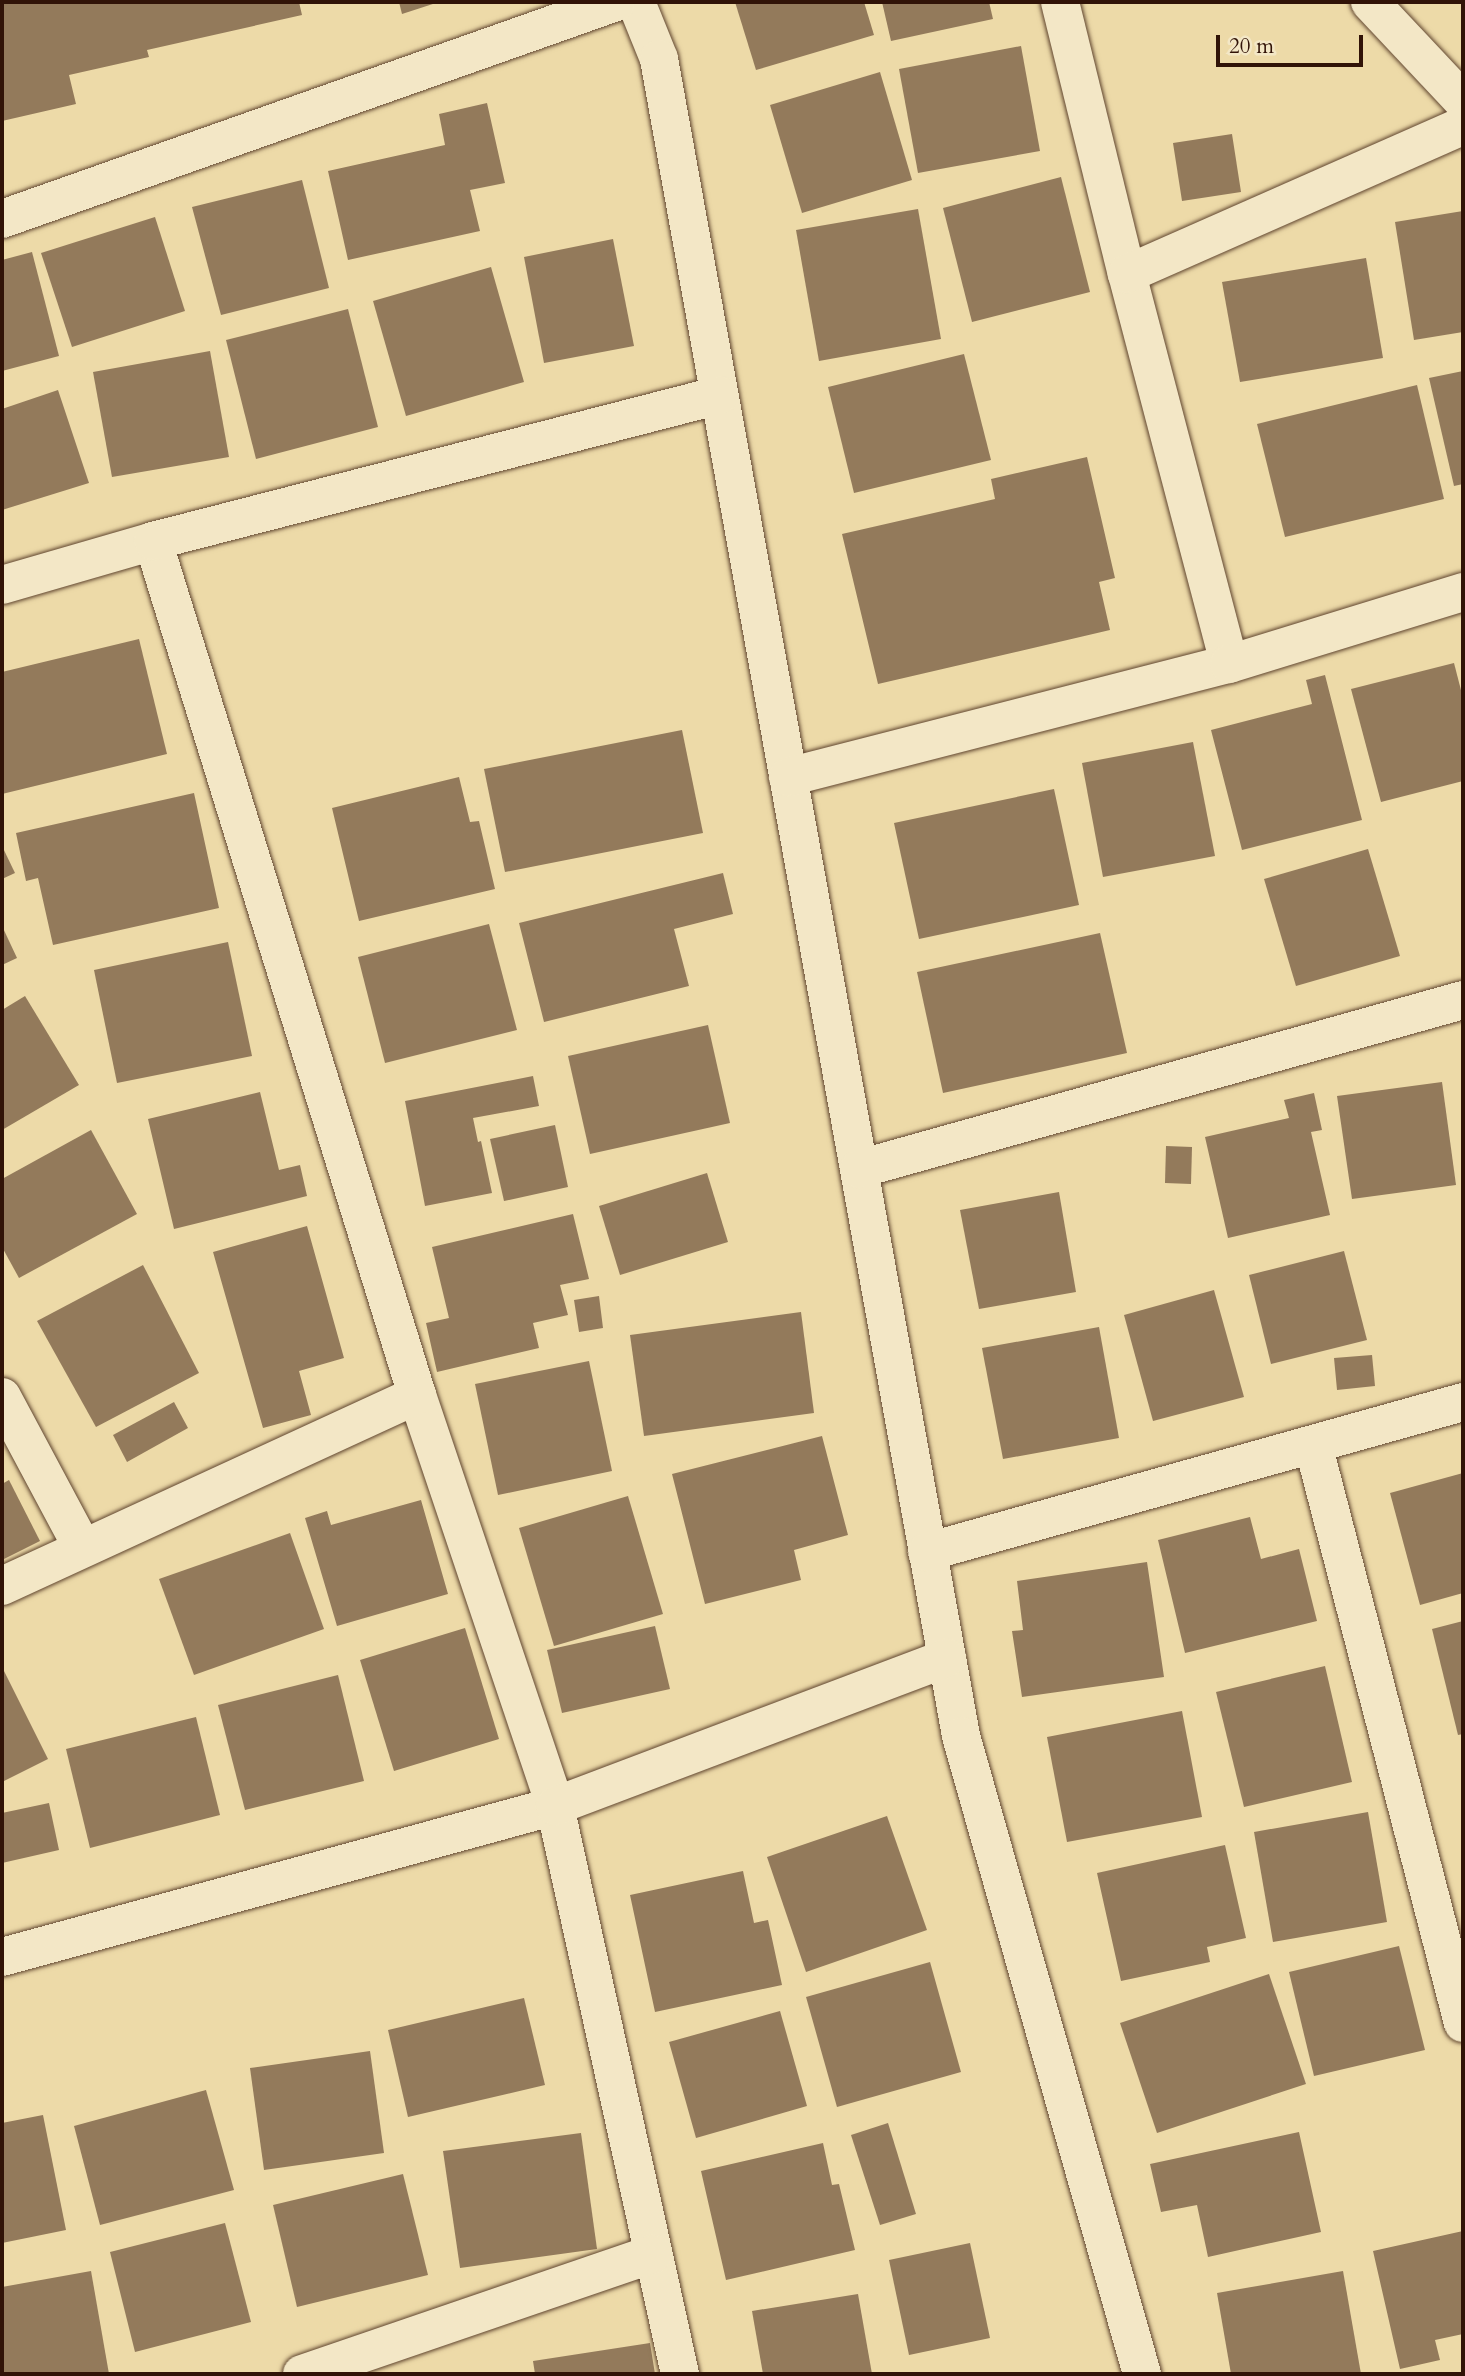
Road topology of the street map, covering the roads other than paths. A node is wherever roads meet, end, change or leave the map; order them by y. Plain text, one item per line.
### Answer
1 (617, 2) edge
2 (636, 2) edge
3 (1060, 2) edge
4 (1370, 2) edge
5 (1463, 101) edge
6 (1463, 126) edge
7 (2, 219) edge
8 (1127, 274) junction
9 (720, 395) junction
10 (153, 541) junction
11 (2, 585) edge
12 (1463, 592) edge
13 (1229, 664) junction
14 (788, 776) junction
15 (1463, 1000) edge
16 (859, 1170) junction
17 (417, 1395) junction
18 (2, 1397) edge
19 (1463, 1402) edge
20 (1313, 1444) junction
21 (82, 1547) junction
22 (928, 1552) junction
23 (2, 1586) edge
24 (947, 1658) junction
25 (555, 1805) junction
26 (2, 1957) edge
27 (1463, 2023) edge
28 (653, 2254) junction
29 (302, 2374) edge
30 (680, 2374) edge
31 (1142, 2374) edge

1 - 7 street
2 - 9 street
3 - 8 street
4 - 5 street
6 - 8 street
8 - 13 street
9 - 10 street
9 - 14 street
10 - 11 street
10 - 17 street
12 - 13 street
13 - 14 street
14 - 16 street
15 - 16 street
16 - 22 street
17 - 21 street
17 - 25 street
18 - 21 street
19 - 20 street
20 - 22 street
20 - 27 street
21 - 23 street
22 - 24 street
24 - 25 street
24 - 31 street
25 - 26 street
25 - 28 street
28 - 29 street
28 - 30 street

